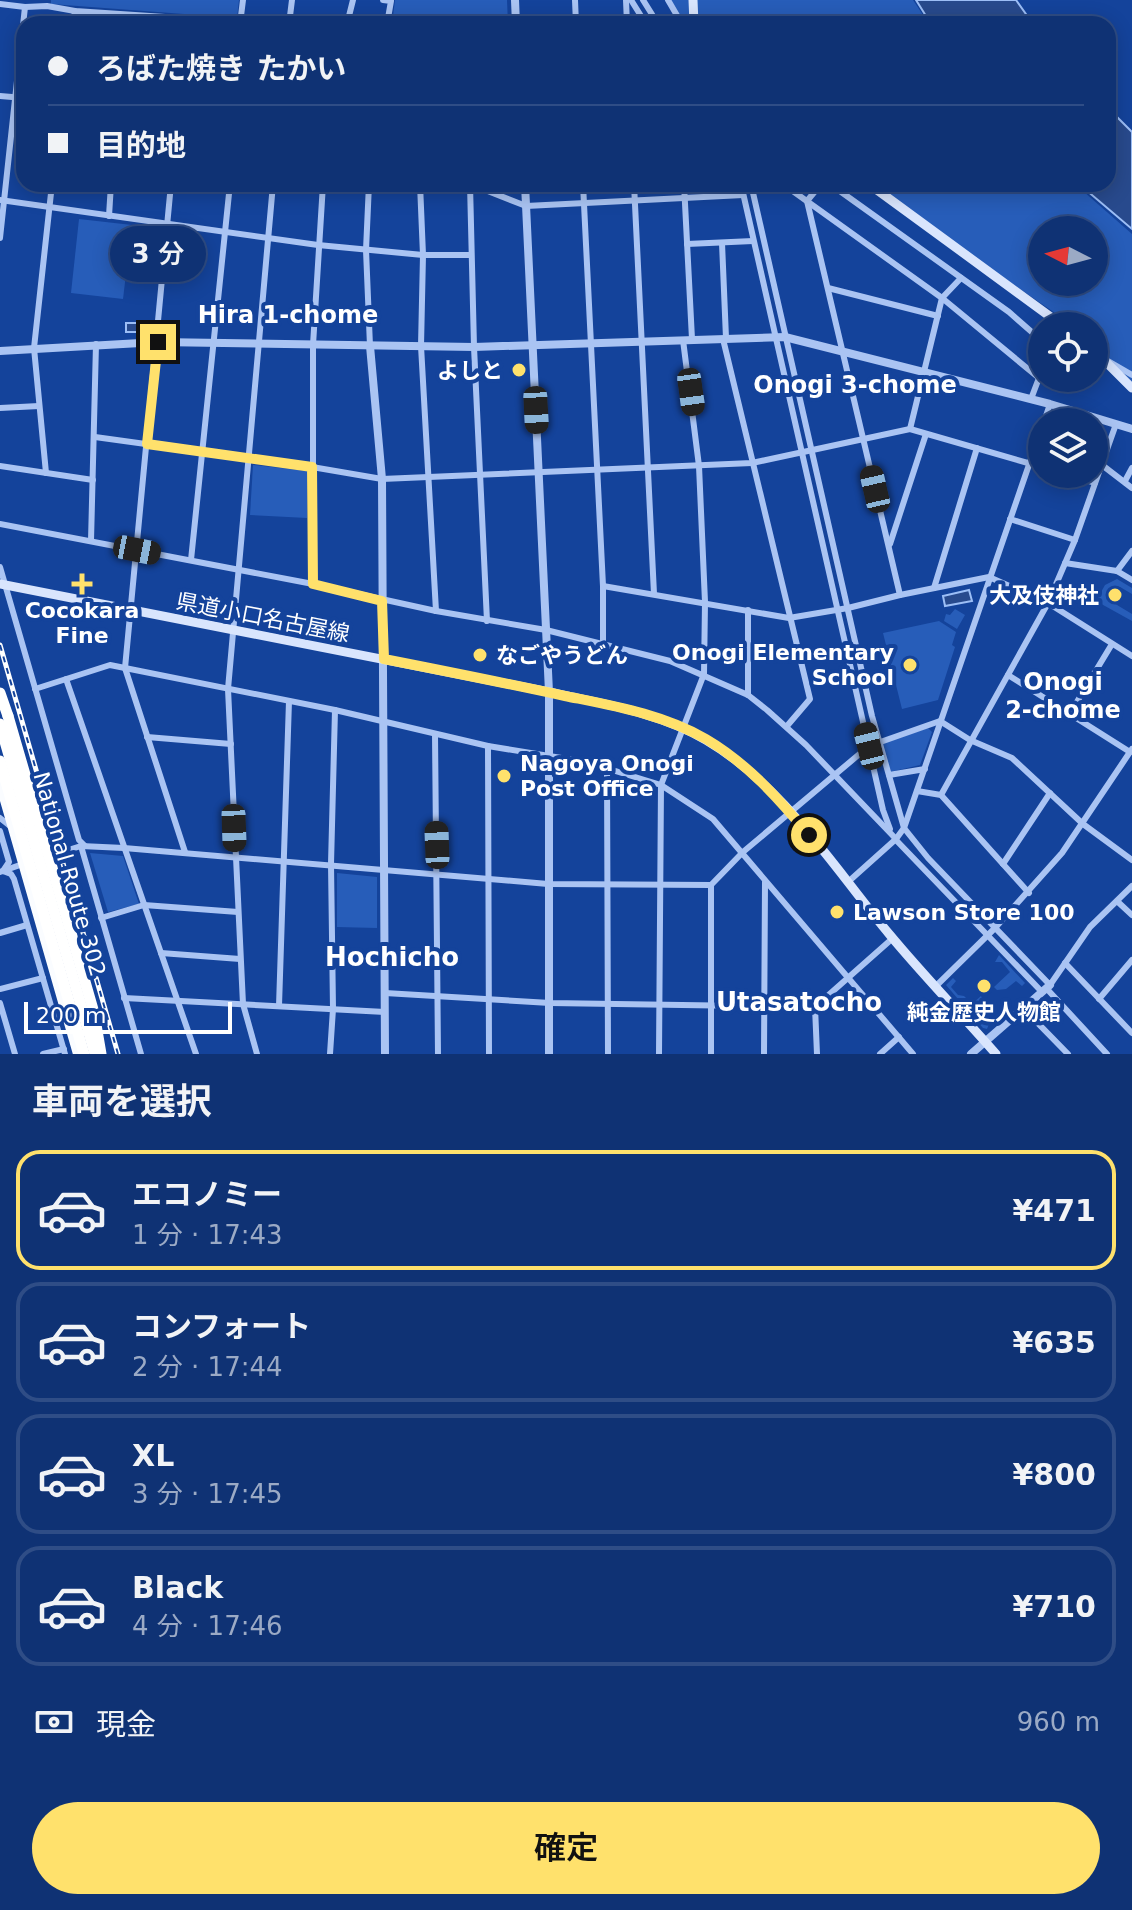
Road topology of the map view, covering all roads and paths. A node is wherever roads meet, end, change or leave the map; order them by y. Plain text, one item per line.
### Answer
1 (383, 0) edge
2 (2, 3) edge
3 (47, 3) edge
4 (25, 7) junction
5 (75, 11) junction
6 (125, 15) joint
7 (25, 16) edge
8 (74, 16) edge
9 (133, 16) edge
10 (388, 16) edge
11 (16, 121) edge
12 (51, 192) edge
13 (110, 192) edge
14 (170, 192) edge
15 (229, 192) edge
16 (272, 192) edge
17 (322, 192) edge
18 (369, 192) edge
19 (420, 192) edge
20 (470, 192) edge
21 (490, 192) edge
22 (525, 192) edge
23 (583, 192) edge
24 (634, 192) edge
25 (685, 192) edge
26 (742, 192) edge
27 (753, 192) edge
28 (794, 192) edge
29 (814, 192) edge
30 (841, 192) edge
31 (880, 192) edge
32 (743, 195) junction
33 (685, 198) junction
34 (2, 200) edge
35 (635, 200) junction
36 (807, 201) junction
37 (584, 204) junction
38 (526, 206) junction
39 (49, 208) junction
40 (109, 216) junction
41 (168, 224) junction
42 (226, 233) junction
43 (0, 238) edge
44 (268, 238) junction
45 (753, 241) junction
46 (722, 243) junction
47 (687, 244) junction
48 (318, 245) junction
49 (366, 250) junction
50 (423, 255) junction
51 (471, 255) junction
52 (961, 278) junction
53 (828, 288) junction
54 (942, 298) junction
55 (1044, 312) edge
56 (938, 316) junction
57 (1028, 329) edge
58 (774, 337) junction
59 (785, 337) junction
60 (724, 338) junction
61 (688, 340) junction
62 (642, 341) junction
63 (158, 342) junction
64 (589, 343) junction
65 (96, 344) junction
66 (214, 344) junction
67 (259, 344) junction
68 (313, 345) junction
69 (370, 346) junction
70 (421, 346) junction
71 (532, 346) junction
72 (474, 347) junction
73 (34, 348) junction
74 (842, 350) junction
75 (0, 351) edge
76 (1108, 361) edge
77 (1108, 363) edge
78 (1028, 365) edge
79 (924, 371) junction
80 (1132, 375) edge
81 (1132, 388) edge
82 (1034, 392) edge
83 (1031, 399) junction
84 (1050, 404) junction
85 (39, 406) junction
86 (0, 408) edge
87 (1049, 408) edge
88 (1116, 424) junction
89 (910, 429) junction
90 (1132, 429) edge
91 (926, 434) junction
92 (95, 437) junction
93 (863, 439) junction
94 (147, 444) junction
95 (1108, 447) edge
96 (977, 448) junction
97 (812, 450) junction
98 (203, 452) junction
99 (803, 452) junction
100 (249, 458) junction
101 (752, 463) junction
102 (1028, 463) edge
103 (0, 466) edge
104 (699, 466) junction
105 (1028, 466) edge
106 (312, 467) junction
107 (647, 468) junction
108 (1132, 468) edge
109 (1108, 469) edge
110 (597, 470) junction
111 (46, 473) junction
112 (539, 473) junction
113 (479, 475) junction
114 (428, 477) junction
115 (382, 479) junction
116 (93, 480) junction
117 (1125, 481) junction
118 (1093, 488) edge
119 (1132, 488) edge
120 (1010, 519) junction
121 (0, 524) edge
122 (1075, 540) junction
123 (91, 541) junction
124 (889, 547) junction
125 (137, 550) junction
126 (1132, 551) edge
127 (191, 560) junction
128 (1065, 563) junction
129 (0, 567) edge
130 (238, 569) junction
131 (1117, 571) junction
132 (989, 577) junction
133 (1132, 580) edge
134 (2, 584) edge
135 (313, 584) junction
136 (603, 586) junction
137 (934, 588) junction
138 (654, 594) junction
139 (900, 595) junction
140 (382, 601) junction
141 (705, 602) junction
142 (1048, 603) junction
143 (848, 608) junction
144 (132, 610) junction
145 (748, 610) junction
146 (837, 610) junction
147 (436, 611) junction
148 (789, 618) junction
149 (487, 621) junction
150 (233, 630) junction
151 (546, 630) junction
152 (1112, 644) junction
153 (603, 646) junction
154 (1132, 656) edge
155 (384, 659) junction
156 (125, 668) junction
157 (704, 674) junction
158 (1008, 675) junction
159 (66, 679) junction
160 (35, 689) junction
161 (228, 689) junction
162 (549, 692) junction
163 (0, 693) edge
164 (748, 695) junction
165 (289, 701) junction
166 (0, 705) edge
167 (335, 710) junction
168 (1069, 715) junction
169 (940, 721) junction
170 (384, 723) junction
171 (0, 724) edge
172 (787, 726) junction
173 (684, 728) junction
174 (435, 734) junction
175 (147, 737) junction
176 (970, 740) junction
177 (879, 743) junction
178 (231, 744) junction
179 (488, 746) junction
180 (869, 746) junction
181 (1131, 751) edge
182 (548, 757) junction
183 (0, 761) edge
184 (607, 767) junction
185 (925, 769) junction
186 (833, 774) junction
187 (889, 775) junction
188 (0, 783) edge
189 (661, 785) junction
190 (917, 791) junction
191 (1050, 793) junction
192 (941, 795) junction
193 (789, 812) junction
194 (0, 818) edge
195 (1083, 824) junction
196 (13, 828) junction
197 (904, 828) junction
198 (0, 831) edge
199 (896, 839) junction
200 (84, 846) junction
201 (124, 848) junction
202 (185, 852) junction
203 (743, 852) junction
204 (235, 856) junction
205 (44, 858) junction
206 (283, 860) junction
207 (1132, 860) edge
208 (23, 864) junction
209 (331, 864) junction
210 (1003, 864) junction
211 (384, 868) junction
212 (2, 871) edge
213 (438, 872) junction
214 (488, 880) junction
215 (765, 880) junction
216 (848, 882) junction
217 (606, 883) junction
218 (548, 884) junction
219 (659, 884) junction
220 (711, 885) junction
221 (1132, 886) edge
222 (1029, 893) junction
223 (1118, 902) junction
224 (144, 905) junction
225 (238, 912) junction
226 (1132, 915) edge
227 (101, 918) junction
228 (27, 925) junction
229 (995, 928) junction
230 (0, 933) edge
231 (988, 936) junction
232 (893, 938) junction
233 (46, 942) junction
234 (161, 953) junction
235 (240, 959) junction
236 (1132, 961) edge
237 (1065, 963) junction
238 (39, 964) junction
239 (848, 976) junction
240 (43, 978) junction
241 (936, 986) junction
242 (0, 989) edge
243 (1046, 989) junction
244 (385, 993) junction
245 (439, 996) junction
246 (124, 998) junction
247 (489, 999) junction
248 (1099, 999) junction
249 (178, 1001) junction
250 (0, 1003) edge
251 (550, 1003) junction
252 (608, 1003) junction
253 (243, 1004) junction
254 (764, 1005) junction
255 (279, 1006) junction
256 (659, 1006) junction
257 (710, 1006) junction
258 (815, 1007) junction
259 (1023, 1008) junction
260 (333, 1009) junction
261 (385, 1012) junction
262 (1132, 1033) edge
263 (899, 1037) junction
264 (985, 1042) junction
265 (64, 1051) edge
266 (15, 1054) edge
267 (43, 1054) edge
268 (78, 1054) edge
269 (84, 1054) edge
270 (99, 1054) edge
271 (141, 1054) edge
272 (196, 1054) edge
273 (257, 1054) edge
274 (330, 1054) edge
275 (385, 1054) edge
276 (438, 1054) edge
277 (489, 1054) edge
278 (549, 1054) edge
279 (608, 1054) edge
280 (659, 1054) edge
281 (711, 1054) edge
282 (764, 1054) edge
283 (817, 1054) edge
284 (880, 1054) edge
285 (913, 1054) edge
286 (971, 1054) edge
287 (996, 1054) edge
288 (1068, 1054) edge
289 (1107, 1054) edge

1 - 10 street
2 - 4 street
3 - 4 street
3 - 5 street
4 - 7 street
5 - 6 street
5 - 8 street
6 - 9 street
11 - 34 street
12 - 39 street
13 - 40 street
14 - 41 street
15 - 42 street
16 - 44 street
17 - 48 street
18 - 49 street
19 - 50 street
20 - 51 street
21 - 38 street
22 - 38 street
23 - 37 street
24 - 35 street
25 - 33 street
26 - 32 street
27 - 59 street
28 - 36 street
29 - 36 street
30 - 52 street
31 - 55 main road
32 - 33 street
32 - 45 street
33 - 35 street
33 - 47 street
34 - 39 street
34 - 43 street
35 - 37 street
35 - 62 street
36 - 53 street
36 - 54 street
37 - 38 street
37 - 64 street
38 - 71 street
39 - 40 street
39 - 73 street
40 - 41 street
41 - 42 street
41 - 63 street
42 - 44 street
42 - 66 street
44 - 48 street
44 - 67 street
45 - 46 street
45 - 58 street
46 - 47 street
46 - 60 street
47 - 61 street
48 - 49 street
48 - 68 street
49 - 50 street
49 - 69 street
50 - 51 street
50 - 70 street
51 - 72 street
52 - 54 street
52 - 57 street
53 - 56 street
53 - 74 street
54 - 56 street
54 - 78 street
56 - 79 street
58 - 59 street
58 - 60 street
58 - 99 street
59 - 74 street
59 - 97 street
60 - 61 street
60 - 101 street
61 - 62 street
61 - 104 street
62 - 64 street
62 - 107 street
63 - 65 street
63 - 66 street
63 - 94 street
64 - 71 street
64 - 110 street
65 - 73 street
65 - 92 street
66 - 67 street
66 - 98 street
67 - 68 street
67 - 100 street
68 - 69 street
68 - 106 street
69 - 70 street
69 - 115 street
70 - 72 street
70 - 114 street
71 - 72 street
71 - 112 street
72 - 113 street
73 - 75 street
73 - 85 street
74 - 79 street
74 - 93 street
76 - 80 street
77 - 81 main road
79 - 83 street
79 - 89 street
82 - 83 street
83 - 84 street
84 - 87 street
84 - 88 street
85 - 86 street
85 - 111 street
88 - 90 street
88 - 95 street
89 - 91 street
89 - 93 street
91 - 96 street
91 - 124 street
92 - 94 street
92 - 116 street
93 - 97 street
93 - 124 street
94 - 98 street
94 - 125 street
96 - 102 street
96 - 137 street
97 - 99 street
97 - 143 street
98 - 100 street
98 - 127 street
99 - 101 street
99 - 146 street
100 - 106 street
100 - 130 street
101 - 104 street
101 - 148 street
103 - 111 street
104 - 107 street
104 - 141 street
105 - 120 street
106 - 115 street
106 - 135 street
107 - 110 street
107 - 138 street
108 - 117 street
109 - 117 street
110 - 112 street
110 - 136 street
111 - 116 street
112 - 113 street
112 - 151 street
113 - 114 street
113 - 149 street
114 - 115 street
114 - 147 street
115 - 140 street
116 - 123 street
117 - 119 street
118 - 122 street
120 - 122 street
120 - 132 street
121 - 123 street
122 - 128 street
123 - 125 street
124 - 139 street
125 - 127 street
125 - 144 street
126 - 131 street
127 - 130 street
128 - 131 street
128 - 142 street
129 - 134 street
130 - 135 street
130 - 150 street
131 - 133 street
132 - 137 street
132 - 142 street
132 - 169 street
134 - 144 main road, 県道小口名古屋線
134 - 160 street
135 - 140 street
136 - 138 street
136 - 153 street
137 - 139 street
138 - 141 street
139 - 143 street
140 - 147 street
140 - 155 street
141 - 145 street
141 - 157 street
142 - 152 street
142 - 158 street
143 - 146 street
143 - 177 street
144 - 150 main road, 県道小口名古屋線
144 - 156 street
145 - 148 street
145 - 164 street
146 - 148 street
146 - 180 street
147 - 149 street
148 - 172 street
149 - 151 street
150 - 155 main road, 県道小口名古屋線
150 - 161 street
151 - 153 street
151 - 162 street
152 - 154 street
152 - 168 street
153 - 157 street
155 - 162 main road, 県道小口名古屋線
155 - 170 street
156 - 159 street
156 - 161 street
156 - 175 street
157 - 164 street
157 - 173 street
158 - 168 street
158 - 176 street
159 - 160 street
159 - 201 street
160 - 200 street
161 - 165 street
161 - 178 street
162 - 173 main road, 県道小口名古屋線
162 - 182 street
163 - 270 highway, bridge
164 - 172 street
165 - 167 street
165 - 206 street
166 - 205 highway, National Route 302
167 - 170 street
167 - 209 street
168 - 181 street
169 - 176 street
169 - 177 street
169 - 185 street
170 - 174 street
170 - 211 street
171 - 270 highway, bridge
172 - 186 street
173 - 189 street
173 - 193 main road, 県道小口名古屋線
174 - 179 street
174 - 213 street
175 - 178 street
175 - 202 street
176 - 191 street
176 - 192 street
177 - 180 street
177 - 187 street
178 - 204 street
179 - 182 street
179 - 214 street
180 - 186 street
180 - 199 street
181 - 195 street
182 - 184 street
182 - 218 street
183 - 269 highway, bridge
184 - 189 street
184 - 217 street
185 - 187 street
185 - 190 street
186 - 193 street
186 - 199 street
187 - 197 street
188 - 196 highway, National Route 302
189 - 203 street
189 - 219 street
190 - 192 street
190 - 197 street
191 - 195 street
191 - 210 street
192 - 210 street
193 - 203 street
193 - 216 main road, 県道小口名古屋線
194 - 196 street
195 - 207 street
195 - 222 street
196 - 208 highway, National Route 302
197 - 199 street
197 - 229 street
198 - 212 street
199 - 216 street
199 - 231 street
200 - 201 street
200 - 205 street
200 - 227 street
201 - 202 street
201 - 224 street
202 - 204 street
203 - 215 street
203 - 220 street
204 - 206 street
204 - 225 street
205 - 208 street
205 - 270 highway, National Route 302
206 - 209 street
206 - 255 street
208 - 212 street
208 - 233 highway, National Route 302
209 - 211 street
209 - 260 street
210 - 222 street
211 - 213 street
211 - 244 street
212 - 228 street
213 - 214 street
213 - 245 street
214 - 218 street
214 - 247 street
215 - 239 street
215 - 254 street
216 - 232 main road, 県道小口名古屋線
217 - 218 street
217 - 219 street
217 - 252 street
218 - 251 street
219 - 220 street
219 - 256 street
220 - 257 street
221 - 223 street
222 - 229 street
223 - 226 street
223 - 237 street
224 - 225 street
224 - 227 street
224 - 234 street
225 - 235 street
227 - 246 street
228 - 230 street
228 - 238 street
229 - 231 street
229 - 243 street
231 - 241 street
231 - 243 street
232 - 239 street
232 - 241 main road, 県道小口名古屋線
233 - 238 street
233 - 268 highway, National Route 302
234 - 235 street
234 - 249 street
235 - 253 street
236 - 248 street
237 - 243 street
237 - 248 street
238 - 240 street
239 - 258 street
239 - 263 street
240 - 242 street
240 - 265 street
241 - 264 main road, 県道小口名古屋線
243 - 259 street
243 - 289 street
244 - 245 street
244 - 261 street
245 - 247 street
245 - 276 street
246 - 249 street
246 - 271 street
247 - 251 street
247 - 277 street
248 - 262 street
249 - 253 street
249 - 272 street
250 - 266 street
251 - 252 street
251 - 278 street
252 - 256 street
252 - 279 street
253 - 255 street
253 - 273 street
254 - 257 street
254 - 258 street
254 - 282 street
255 - 260 street
256 - 257 street
256 - 280 street
257 - 281 street
258 - 283 street
259 - 264 street
259 - 288 street
260 - 261 street
260 - 274 street
261 - 275 street
263 - 284 street
263 - 285 street
264 - 286 street
264 - 287 main road, 県道小口名古屋線
265 - 267 street

